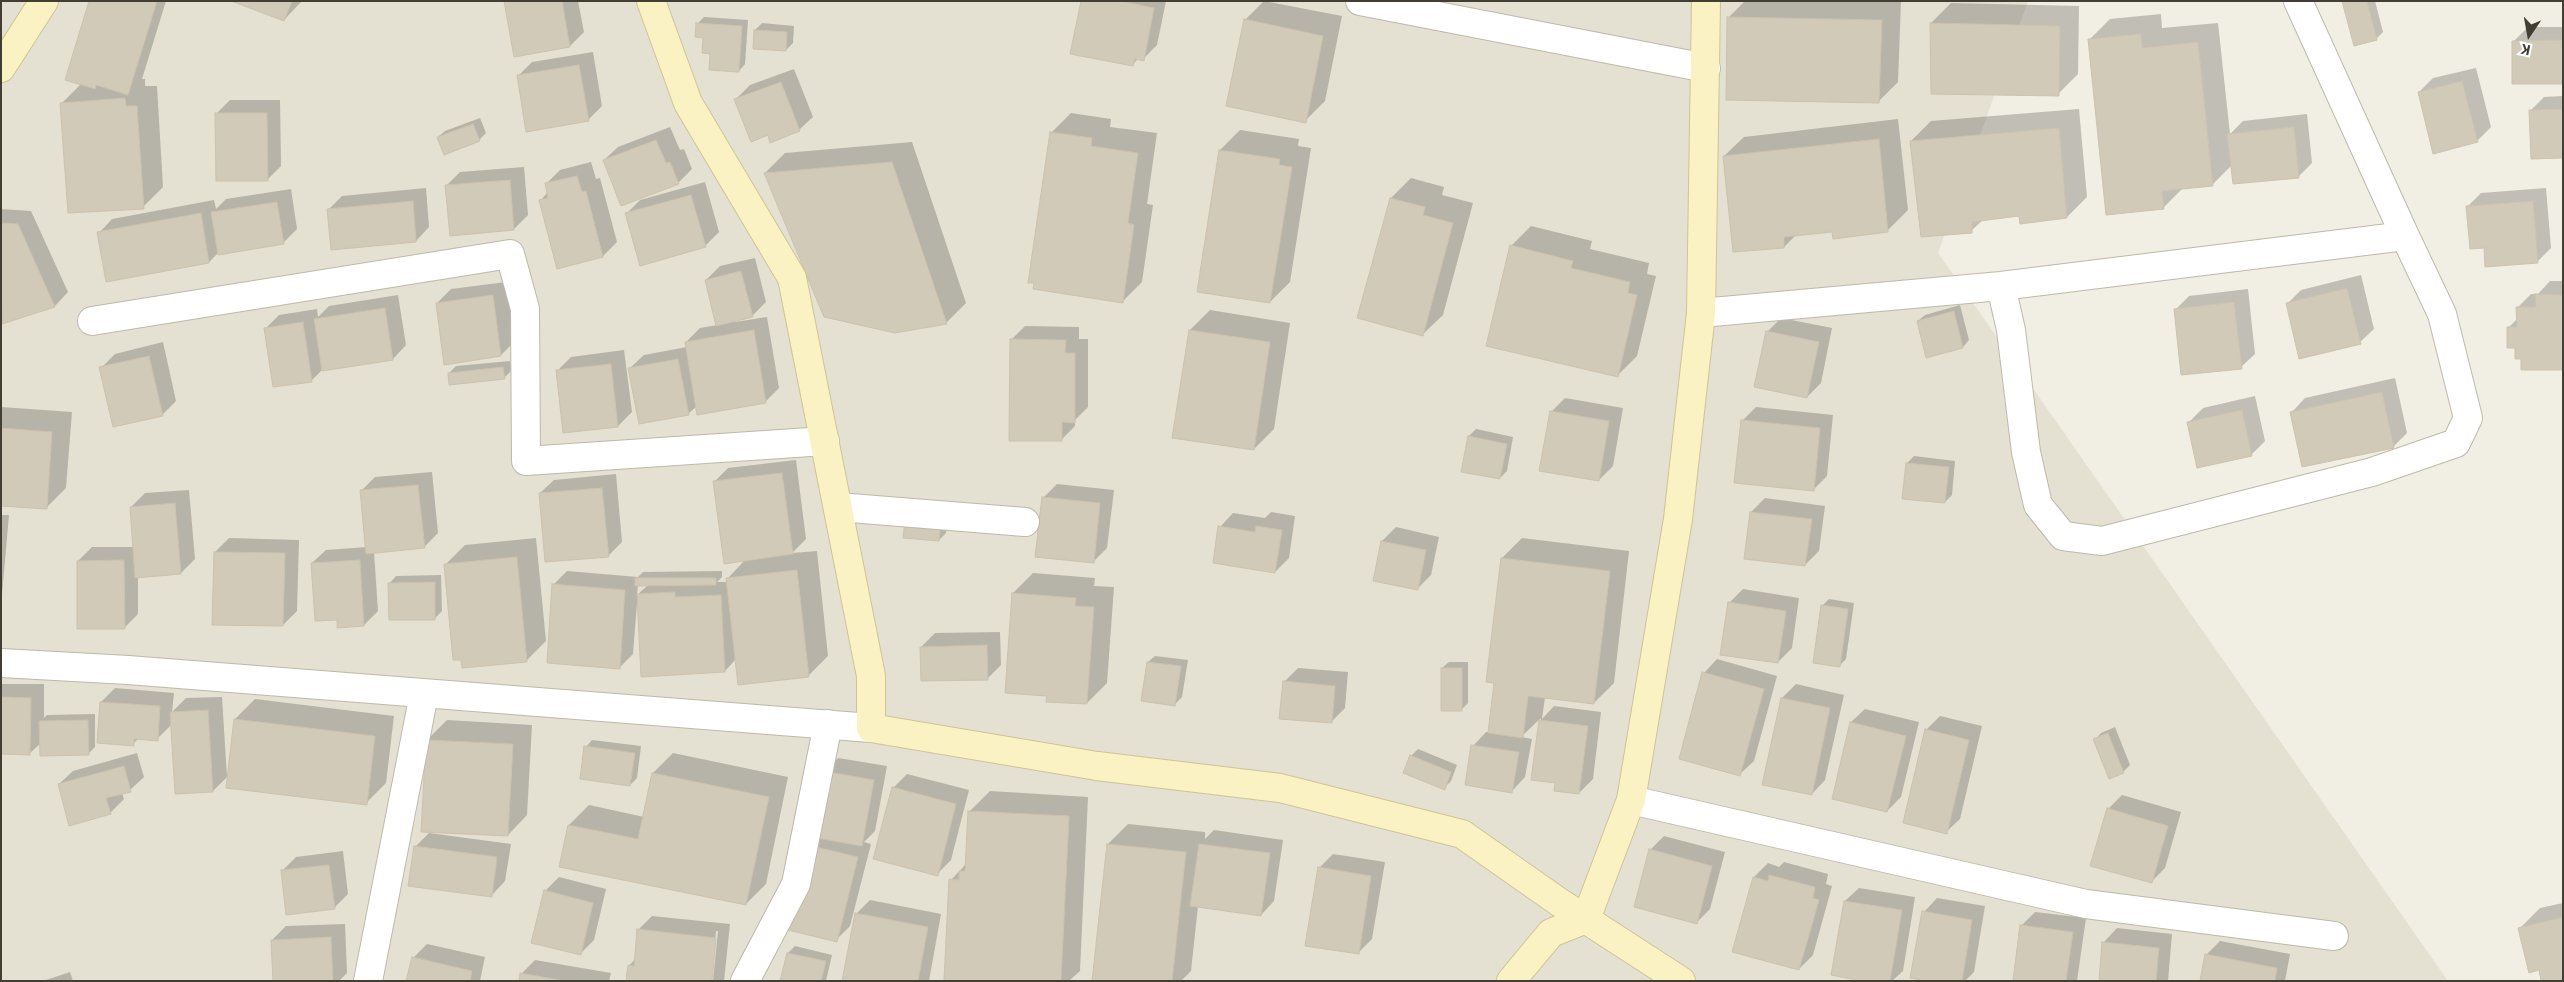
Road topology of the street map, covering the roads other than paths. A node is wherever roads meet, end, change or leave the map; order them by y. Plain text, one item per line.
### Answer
1 (44, 1) edge
2 (651, 1) edge
3 (1360, 1) edge
4 (1706, 1) edge
5 (2298, 1) edge
6 (1, 68) edge
7 (1706, 68) junction
8 (2405, 236) junction
9 (2001, 286) junction
10 (1700, 313) junction
11 (92, 320) dead end
12 (826, 441) junction
13 (838, 508) junction
14 (1025, 522) dead end
15 (1, 662) edge
16 (424, 694) junction
17 (828, 724) junction
18 (872, 728) junction
19 (1631, 800) junction
20 (1586, 919) junction
21 (2334, 936) dead end
22 (368, 981) edge
23 (744, 981) edge
24 (1510, 981) edge
25 (1681, 981) edge

1 - 6 street
2 - 12 street
3 - 7 street
4 - 7 street
5 - 8 street
7 - 10 street
8 - 9 street
8 - 9 street
9 - 10 street
10 - 19 street
11 - 12 street
12 - 13 street
13 - 14 street
13 - 18 street
15 - 16 street
16 - 17 street
16 - 22 street
17 - 18 street
17 - 23 street
18 - 20 street
19 - 20 street
19 - 21 street
20 - 24 street
20 - 25 street

